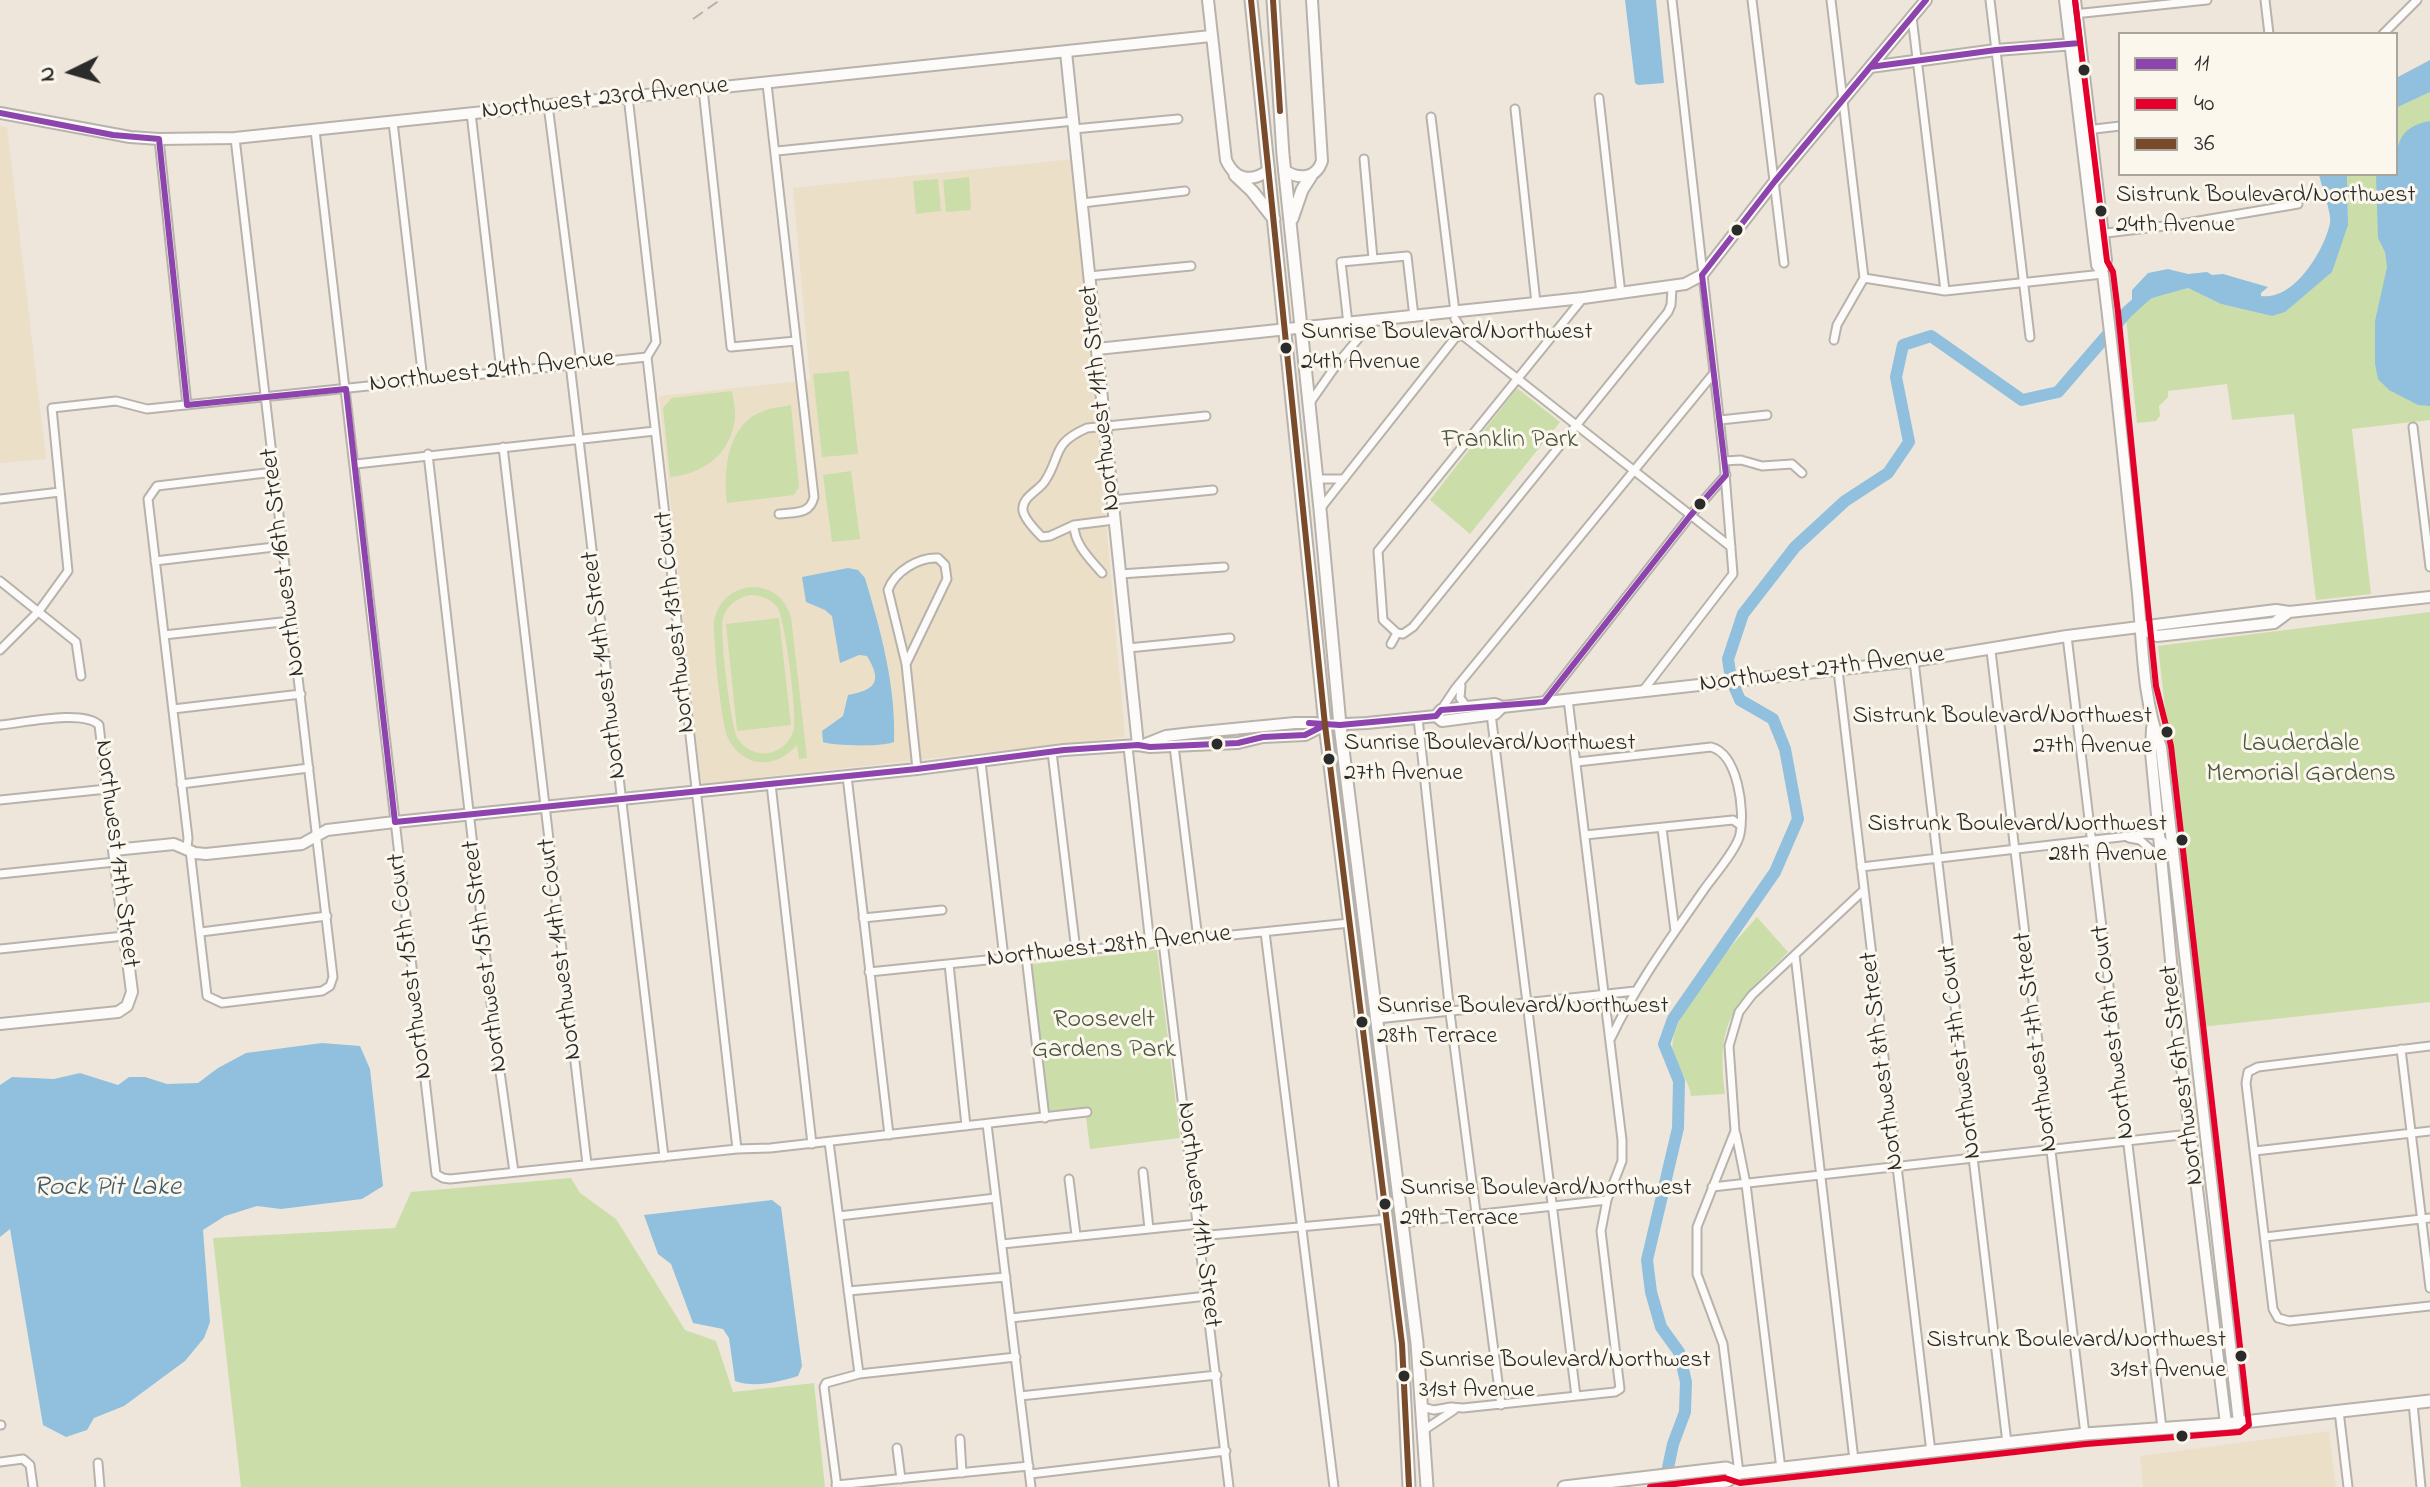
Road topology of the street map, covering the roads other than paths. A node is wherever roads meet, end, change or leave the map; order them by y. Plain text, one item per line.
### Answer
1 (1208, 0) edge
2 (1251, 0) edge
3 (1273, 0) edge
4 (1312, 0) edge
5 (1672, 0) edge
6 (1752, 0) edge
7 (1831, 0) edge
8 (1926, 0) edge
9 (1990, 0) edge
10 (2065, 0) edge
11 (2075, 0) edge
12 (2207, 0) edge
13 (2265, 0) edge
14 (2417, 0) edge
15 (2072, 14) junction
16 (1912, 17) junction
17 (2269, 32) edge
18 (2385, 32) edge
19 (1211, 36) junction
20 (2076, 44) junction
21 (1996, 50) junction
22 (1066, 52) junction
23 (1879, 57) junction
24 (1918, 59) junction
25 (1890, 63) junction
26 (1870, 67) junction
27 (767, 84) junction
28 (703, 89) junction
29 (628, 96) junction
30 (1599, 98) dead end
31 (1843, 99) junction
32 (548, 105) junction
33 (1515, 109) dead end
34 (0, 113) edge
35 (471, 113) junction
36 (1431, 117) dead end
37 (1178, 119) dead end
38 (393, 122) junction
39 (1074, 125) junction
40 (2118, 126) edge
41 (315, 130) junction
42 (2086, 130) junction
43 (235, 138) junction
44 (159, 139) junction
45 (777, 151) junction
46 (1364, 159) dead end
47 (1269, 170) junction
48 (1284, 170) junction
49 (1235, 175) junction
50 (1311, 176) junction
51 (1775, 181) junction
52 (1185, 191) dead end
53 (1082, 203) junction
54 (2298, 204) dead end
55 (1274, 220) junction
56 (1290, 228) junction
57 (2098, 234) junction
58 (1373, 259) junction
59 (1784, 263) dead end
60 (1191, 266) dead end
61 (2102, 273) junction
62 (1702, 275) junction
63 (1089, 276) junction
64 (1864, 278) junction
65 (2023, 282) junction
66 (1672, 288) junction
67 (1945, 291) junction
68 (1621, 294) junction
69 (1583, 298) junction
70 (1536, 303) junction
71 (1455, 315) junction
72 (1414, 317) junction
73 (1373, 321) junction
74 (1348, 324) junction
75 (1300, 330) junction
76 (1286, 331) junction
77 (1461, 336) junction
78 (2030, 337) dead end
79 (1834, 340) dead end
80 (796, 341) junction
81 (1097, 349) junction
82 (647, 357) junction
83 (581, 363) junction
84 (570, 364) junction
85 (501, 371) junction
86 (1714, 373) junction
87 (1517, 377) junction
88 (423, 380) junction
89 (346, 389) junction
90 (265, 398) junction
91 (1309, 404) junction
92 (187, 405) junction
93 (1767, 415) dead end
94 (1206, 416) dead end
95 (1720, 420) junction
96 (1576, 424) junction
97 (1105, 426) junction
98 (2413, 427) dead end
99 (655, 431) junction
100 (579, 441) junction
101 (503, 447) junction
102 (428, 454) junction
103 (1724, 461) junction
104 (356, 464) junction
105 (1633, 470) junction
106 (274, 472) junction
107 (1802, 473) dead end
108 (1316, 475) junction
109 (1726, 475) junction
110 (1344, 479) junction
111 (1213, 490) dead end
112 (60, 492) junction
113 (0, 499) edge
114 (1112, 500) junction
115 (1320, 509) junction
116 (779, 514) dead end
117 (1690, 516) junction
118 (1114, 520) junction
119 (1074, 525) junction
120 (1374, 538) dead end
121 (283, 546) junction
122 (1731, 547) junction
123 (1381, 548) junction
124 (155, 561) junction
125 (1224, 567) dead end
126 (2430, 567) edge
127 (1102, 573) dead end
128 (1120, 574) junction
129 (0, 581) edge
130 (2430, 597) edge
131 (39, 611) junction
132 (291, 621) junction
133 (2141, 628) junction
134 (1397, 633) junction
135 (164, 635) junction
136 (2067, 636) junction
137 (1230, 638) dead end
138 (1391, 644) dead end
139 (1128, 648) junction
140 (0, 650) edge
141 (1991, 651) junction
142 (1914, 661) junction
143 (906, 664) junction
144 (1838, 670) junction
145 (81, 676) dead end
146 (1461, 686) junction
147 (1642, 692) junction
148 (301, 694) junction
149 (1568, 699) junction
150 (1544, 702) junction
151 (1467, 707) junction
152 (1502, 707) junction
153 (173, 709) junction
154 (1439, 713) junction
155 (1491, 714) junction
156 (1418, 718) junction
157 (0, 725) edge
158 (1325, 725) junction
159 (1340, 725) junction
160 (2153, 726) junction
161 (1136, 746) junction
162 (1174, 746) junction
163 (1052, 752) junction
164 (981, 762) junction
165 (1577, 762) junction
166 (309, 768) junction
167 (917, 769) junction
168 (847, 776) junction
169 (181, 784) junction
170 (771, 784) junction
171 (107, 789) junction
172 (696, 791) junction
173 (0, 800) edge
174 (621, 800) junction
175 (546, 807) junction
176 (470, 815) junction
177 (395, 822) junction
178 (1740, 825) junction
179 (1662, 828) junction
180 (1585, 835) junction
181 (2158, 835) junction
182 (318, 836) junction
183 (2122, 837) junction
184 (2092, 841) junction
185 (188, 849) junction
186 (114, 850) junction
187 (2015, 850) junction
188 (2173, 852) junction
189 (2160, 858) junction
190 (1938, 859) junction
191 (115, 862) junction
192 (1861, 867) junction
193 (0, 874) edge
194 (1864, 890) junction
195 (942, 910) dead end
196 (327, 916) junction
197 (863, 918) junction
198 (1350, 923) junction
199 (1675, 931) junction
200 (201, 932) junction
201 (1265, 932) junction
202 (124, 936) junction
203 (1198, 939) junction
204 (1163, 942) junction
205 (1150, 944) junction
206 (0, 949) edge
207 (1076, 951) junction
208 (1795, 955) junction
209 (1026, 956) junction
210 (1004, 958) junction
211 (949, 964) junction
212 (869, 972) junction
213 (1635, 991) junction
214 (1605, 994) junction
215 (1375, 998) junction
216 (1526, 1003) junction
217 (1450, 1013) junction
218 (1377, 1019) junction
219 (0, 1024) edge
220 (1610, 1040) junction
221 (2430, 1046) edge
222 (2401, 1049) junction
223 (1087, 1112) dead end
224 (1045, 1118) junction
225 (987, 1124) junction
226 (966, 1126) junction
227 (1735, 1131) junction
228 (2430, 1131) edge
229 (2190, 1134) junction
230 (2411, 1134) junction
231 (889, 1135) junction
232 (2127, 1140) junction
233 (829, 1142) junction
234 (812, 1144) junction
235 (737, 1149) junction
236 (2051, 1149) junction
237 (2255, 1151) junction
238 (664, 1157) junction
239 (1974, 1158) junction
240 (587, 1164) junction
241 (1896, 1166) junction
242 (514, 1172) junction
243 (1143, 1172) dead end
244 (1819, 1174) junction
245 (1069, 1179) dead end
246 (1746, 1184) junction
247 (1712, 1187) junction
248 (996, 1198) junction
249 (1607, 1200) junction
250 (1386, 1204) junction
251 (1553, 1206) junction
252 (1476, 1215) junction
253 (839, 1216) junction
254 (2426, 1218) edge
255 (1388, 1219) junction
256 (1402, 1223) junction
257 (1198, 1224) junction
258 (1300, 1228) junction
259 (1149, 1229) junction
260 (1076, 1235) junction
261 (1199, 1236) junction
262 (2265, 1237) junction
263 (1405, 1243) junction
264 (1002, 1244) junction
265 (1006, 1277) junction
266 (2430, 1288) edge
267 (848, 1291) junction
268 (1207, 1296) junction
269 (2430, 1306) edge
270 (1011, 1318) junction
271 (1016, 1357) junction
272 (859, 1374) junction
273 (1217, 1375) junction
274 (1020, 1396) junction
275 (1576, 1396) junction
276 (2430, 1401) edge
277 (2413, 1403) junction
278 (1501, 1405) junction
279 (1422, 1407) junction
280 (1460, 1408) junction
281 (2339, 1411) junction
282 (2239, 1422) junction
283 (2226, 1424) junction
284 (2162, 1428) junction
285 (1424, 1430) junction
286 (2085, 1434) junction
287 (960, 1439) dead end
288 (2007, 1443) junction
289 (897, 1448) dead end
290 (1226, 1451) junction
291 (1931, 1452) junction
292 (1854, 1460) junction
293 (0, 1462) edge
294 (98, 1463) dead end
295 (1781, 1469) junction
296 (1029, 1470) junction
297 (962, 1473) junction
298 (1739, 1473) junction
299 (901, 1479) junction
300 (1605, 1484) edge
301 (836, 1486) edge
302 (33, 1487) edge
303 (100, 1487) edge
304 (1031, 1487) edge
305 (1229, 1487) edge
306 (1334, 1487) edge
307 (1409, 1487) edge
308 (1427, 1487) edge
309 (1564, 1487) edge
310 (1679, 1487) edge
311 (2348, 1487) edge
312 (2421, 1487) edge

1 - 19 street
2 - 47 main road
3 - 48 main road
4 - 50 street
5 - 62 street
6 - 51 street
7 - 31 street
8 - 16 street
9 - 21 street
10 - 15 street, Northwest 6th Street
11 - 15 street, Northwest 6th Street
12 - 15 street
13 - 17 street
14 - 18 street
15 - 20 street, Northwest 6th Street
16 - 23 street
16 - 24 street
19 - 22 street, Northwest 23rd Avenue
19 - 49 street
20 - 21 street
20 - 42 street, Northwest 6th Street
21 - 24 street
21 - 65 street
22 - 27 street, Northwest 23rd Avenue
22 - 39 street, Northwest 11th Street
23 - 25 street
23 - 26 street
24 - 25 street
24 - 67 street
25 - 26 street
26 - 31 street
27 - 28 street, Northwest 23rd Avenue
27 - 45 street
28 - 29 street, Northwest 23rd Avenue
28 - 80 street
29 - 32 street, Northwest 23rd Avenue
29 - 82 street, Northwest 13th Court
30 - 68 street
31 - 51 street
31 - 64 street
32 - 35 street, Northwest 23rd Avenue
32 - 83 street
33 - 70 street
34 - 44 street, Northwest 23rd Avenue
35 - 38 street, Northwest 23rd Avenue
35 - 85 street
36 - 71 street
37 - 39 street
38 - 41 street, Northwest 23rd Avenue
38 - 88 street
39 - 45 street
39 - 53 street, Northwest 11th Street
40 - 42 street
41 - 43 street, Northwest 23rd Avenue
41 - 89 street, Northwest 15th Court
42 - 57 street, Northwest 6th Street
43 - 44 street, Northwest 23rd Avenue
43 - 90 street, Northwest 16th Street
44 - 92 street
45 - 80 street
46 - 58 street
47 - 49 street
47 - 55 main road
48 - 50 street
48 - 56 main road
49 - 55 main road
50 - 56 main road
51 - 59 street
51 - 62 street
52 - 53 street
53 - 63 street, Northwest 11th Street
54 - 57 street
55 - 76 main road
56 - 75 main road
57 - 61 street, Northwest 6th Street
58 - 72 street
58 - 74 street
60 - 63 street
61 - 65 street
61 - 133 street, Northwest 6th Street
62 - 66 street
62 - 86 street
63 - 81 street, Northwest 11th Street
64 - 67 street
64 - 79 street
65 - 67 street
65 - 78 street
66 - 68 street
66 - 96 street
68 - 69 street
69 - 70 street
69 - 87 street
70 - 71 street
71 - 72 street
71 - 77 street
72 - 73 street
73 - 74 street
73 - 91 street
74 - 75 street
75 - 76 street
75 - 91 main road
76 - 81 street
76 - 158 main road
77 - 87 street
77 - 110 street
80 - 116 street
81 - 97 street, Northwest 11th Street
82 - 83 street, Northwest 24th Avenue
82 - 99 street, Northwest 13th Court
83 - 84 street, Northwest 24th Avenue
84 - 85 street, Northwest 24th Avenue
84 - 100 street, Northwest 14th Street
85 - 88 street, Northwest 24th Avenue
86 - 95 street
86 - 105 street
87 - 96 street
87 - 123 street
88 - 89 street, Northwest 24th Avenue
89 - 90 street, Northwest 24th Avenue
89 - 104 street, Northwest 15th Court
90 - 92 street, Northwest 24th Avenue
90 - 106 street, Northwest 16th Street
91 - 108 main road
92 - 112 street, Northwest 24th Avenue
93 - 95 street
94 - 97 street
95 - 103 street
96 - 105 street
96 - 134 street
97 - 114 street, Northwest 11th Street
97 - 119 street
98 - 126 street
99 - 100 street
99 - 172 street, Northwest 13th Court
100 - 101 street
100 - 174 street, Northwest 14th Street
101 - 102 street
101 - 175 street, Northwest 14th Court
102 - 104 street
102 - 176 street, Northwest 15th Street
103 - 107 street
103 - 109 street
104 - 177 street, Northwest 15th Court
105 - 117 street
105 - 146 street
106 - 121 street, Northwest 16th Street
106 - 124 street
108 - 110 street
108 - 115 main road
109 - 117 street
109 - 122 street
110 - 115 street
111 - 114 street
112 - 113 street
112 - 131 street
114 - 118 street, Northwest 11th Street
115 - 159 main road
117 - 122 street
117 - 150 street
118 - 119 street
118 - 128 street, Northwest 11th Street
119 - 127 street
120 - 123 street
121 - 124 street
121 - 132 street, Northwest 16th Street
122 - 147 street
123 - 134 street
124 - 135 street
125 - 128 street
128 - 139 street, Northwest 11th Street
129 - 131 street
130 - 133 street, Northwest 27th Avenue
131 - 140 street
131 - 145 street
132 - 135 street
132 - 148 street, Northwest 16th Street
133 - 136 street, Northwest 27th Avenue
133 - 160 street, Northwest 6th Street
134 - 138 street
135 - 153 street
136 - 141 street, Northwest 27th Avenue
136 - 184 street, Northwest 6th Court
137 - 139 street
139 - 161 street, Northwest 11th Street
141 - 142 street, Northwest 27th Avenue
141 - 187 street, Northwest 7th Street
142 - 144 street, Northwest 27th Avenue
142 - 190 street, Northwest 7th Court
143 - 143 street
143 - 167 street
144 - 147 street, Northwest 27th Avenue
144 - 192 street, Northwest 8th Street
146 - 151 street
146 - 154 street
147 - 149 street, Northwest 27th Avenue
148 - 153 street
148 - 166 street, Northwest 16th Street
149 - 150 street, Northwest 27th Avenue
149 - 165 street
150 - 152 street, Northwest 27th Avenue
151 - 152 street, Northwest 27th Avenue
151 - 154 street, Northwest 27th Avenue
152 - 155 street, Northwest 27th Avenue
153 - 169 street
154 - 155 street, Northwest 27th Avenue
154 - 156 street, Northwest 27th Avenue
155 - 216 street
156 - 159 street, Northwest 27th Avenue
156 - 217 street
157 - 171 street, Northwest 17th Street
158 - 159 street, Northwest 27th Avenue
158 - 161 street, Northwest 27th Avenue
158 - 162 street, Northwest 27th Avenue
158 - 198 main road
159 - 215 main road
160 - 181 street, Northwest 6th Street
160 - 188 street, Northwest 6th Street
161 - 162 street, Northwest 27th Avenue
161 - 163 street, Northwest 27th Avenue
161 - 205 street, Northwest 11th Street
162 - 203 street
163 - 164 street, Northwest 27th Avenue
163 - 207 street
164 - 167 street, Northwest 27th Avenue
164 - 210 street
165 - 178 street
165 - 180 street
166 - 169 street
166 - 182 street, Northwest 16th Street
167 - 168 street, Northwest 27th Avenue
168 - 170 street, Northwest 27th Avenue
168 - 197 street
169 - 185 street
170 - 172 street, Northwest 27th Avenue
170 - 234 street
171 - 173 street
171 - 186 street, Northwest 17th Street
172 - 174 street, Northwest 27th Avenue
172 - 235 street, Northwest 13th Court
174 - 175 street, Northwest 27th Avenue
174 - 238 street, Northwest 14th Street
175 - 176 street, Northwest 27th Avenue
175 - 240 street, Northwest 14th Court
176 - 177 street, Northwest 27th Avenue
176 - 242 street, Northwest 15th Street
177 - 182 street, Northwest 27th Avenue
177 - 242 street, Northwest 15th Court
178 - 179 street
178 - 199 street
179 - 180 street
179 - 199 street
180 - 214 street
181 - 183 street
181 - 188 street
181 - 189 street, Northwest 6th Street
182 - 185 street, Northwest 27th Avenue
182 - 196 street, Northwest 16th Street
183 - 184 street
183 - 189 street
184 - 187 street
184 - 232 street, Northwest 6th Court
185 - 186 street, Northwest 27th Avenue
185 - 200 street
186 - 191 street, Northwest 17th Street
187 - 190 street
187 - 236 street, Northwest 7th Street
188 - 282 street, Northwest 6th Street
189 - 229 street, Northwest 6th Street
190 - 192 street
190 - 239 street, Northwest 7th Court
191 - 193 street
191 - 202 street, Northwest 17th Street
192 - 194 street, Northwest 8th Street
194 - 208 street
194 - 241 street, Northwest 8th Street
195 - 197 street
196 - 200 street
196 - 200 street, Northwest 16th Street
197 - 212 street
198 - 201 street, Northwest 28th Avenue
198 - 215 main road
198 - 250 main road
199 - 213 street
201 - 203 street, Northwest 28th Avenue
201 - 258 street
202 - 206 street
202 - 219 street, Northwest 17th Street
203 - 204 street, Northwest 28th Avenue
204 - 205 street, Northwest 28th Avenue
204 - 257 street, Northwest 11th Street
205 - 207 street, Northwest 28th Avenue
207 - 209 street, Northwest 28th Avenue
208 - 227 street
208 - 244 street
209 - 210 street, Northwest 28th Avenue
209 - 224 street
210 - 211 street, Northwest 28th Avenue
211 - 212 street, Northwest 28th Avenue
211 - 226 street
212 - 231 street
213 - 214 street
213 - 220 street
214 - 216 street
214 - 220 street
215 - 218 main road
216 - 217 street
216 - 251 street
217 - 218 street
217 - 252 street
218 - 256 main road
220 - 249 street
221 - 222 street
222 - 230 street
222 - 237 street
223 - 224 street
224 - 225 street
225 - 226 street
225 - 248 street
226 - 231 street
227 - 246 street
227 - 247 street
228 - 230 street
229 - 232 street
229 - 283 street, Northwest 6th Street
230 - 237 street
230 - 254 street
231 - 233 street
232 - 236 street
232 - 284 street, Northwest 6th Court
233 - 234 street
233 - 253 street
234 - 235 street
235 - 238 street
236 - 239 street
236 - 286 street, Northwest 7th Street
237 - 262 street
238 - 240 street
239 - 241 street
239 - 288 street, Northwest 7th Court
240 - 242 street
241 - 244 street
241 - 291 street, Northwest 8th Street
243 - 259 street
244 - 246 street
244 - 292 street
245 - 260 street
246 - 247 street
246 - 295 street
247 - 298 street
248 - 253 street
248 - 264 street
249 - 251 street
249 - 275 street
250 - 255 main road
250 - 256 main road
251 - 252 street
251 - 275 street
252 - 256 street
252 - 278 street
253 - 267 street
254 - 262 street
254 - 266 street
255 - 258 street
255 - 263 main road
255 - 307 main road
256 - 263 main road
257 - 259 street
257 - 261 street, Northwest 11th Street
258 - 261 street
258 - 306 street
259 - 260 street
260 - 264 street
261 - 268 street, Northwest 11th Street
262 - 269 street
263 - 279 main road
264 - 265 street
265 - 267 street
265 - 270 street
267 - 272 street
268 - 270 street
268 - 273 street, Northwest 11th Street
270 - 271 street
271 - 272 street
271 - 274 street
272 - 301 street
273 - 274 street
273 - 290 street, Northwest 11th Street
274 - 296 street
275 - 278 street
276 - 277 main road
277 - 281 main road
277 - 312 street
278 - 280 street
279 - 280 street
279 - 285 main road
280 - 285 street
281 - 282 main road
281 - 311 street
282 - 283 main road
283 - 284 main road
284 - 286 main road
285 - 308 main road
286 - 288 main road
287 - 297 street
288 - 291 main road
289 - 299 street
290 - 296 street
290 - 305 street, Northwest 11th Street
291 - 292 main road
292 - 295 main road
293 - 302 street
294 - 303 street
295 - 298 main road
296 - 297 street
296 - 304 street
297 - 299 street
298 - 300 main road
298 - 310 main road
299 - 301 street
300 - 309 main road

